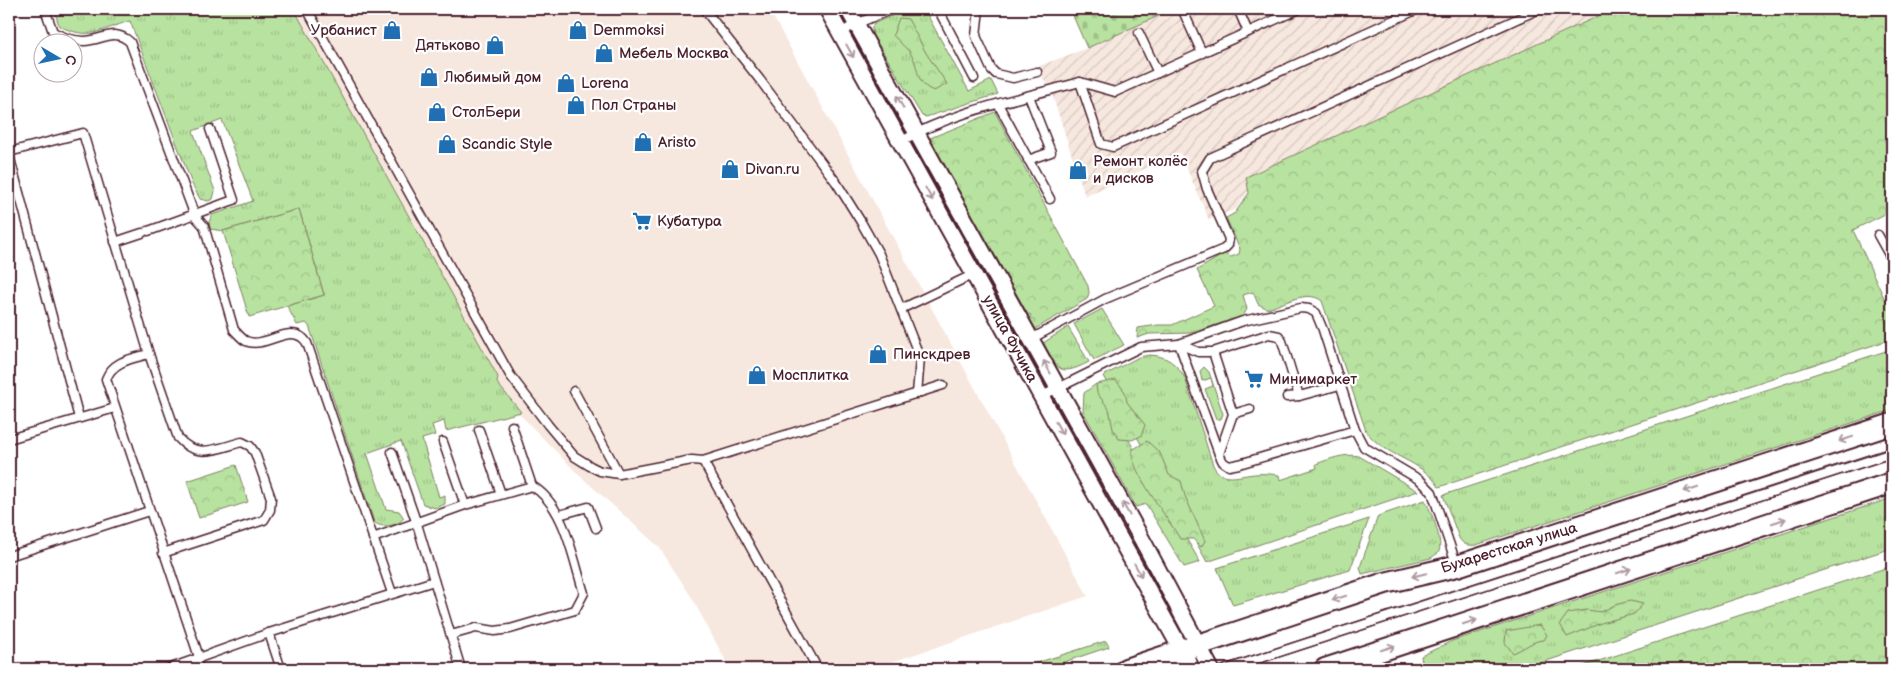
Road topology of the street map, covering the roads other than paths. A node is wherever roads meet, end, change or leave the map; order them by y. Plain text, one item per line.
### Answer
1 (45, 9) edge
2 (307, 9) edge
3 (704, 9) edge
4 (827, 9) edge
5 (848, 9) edge
6 (892, 9) edge
7 (938, 9) edge
8 (979, 9) edge
9 (1238, 9) edge
10 (1296, 9) edge
11 (1418, 9) edge
12 (1539, 9) edge
13 (1184, 13) dead end
14 (856, 24) junction
15 (1248, 32) junction
16 (840, 33) junction
17 (1139, 33) dead end
18 (1202, 53) junction
19 (1037, 72) dead end
20 (1158, 73) junction
21 (974, 78) dead end
22 (1080, 82) junction
23 (1029, 96) junction
24 (998, 104) junction
25 (210, 129) dead end
26 (917, 132) junction
27 (900, 142) junction
28 (9, 156) edge
29 (1028, 160) junction
30 (1050, 199) dead end
31 (195, 216) junction
32 (1878, 235) dead end
33 (115, 242) junction
34 (1892, 260) edge
35 (974, 274) junction
36 (901, 309) junction
37 (1031, 339) junction
38 (1179, 344) junction
39 (1213, 352) junction
40 (149, 354) junction
41 (943, 385) dead end
42 (1340, 385) junction
43 (1058, 388) junction
44 (574, 391) dead end
45 (917, 394) junction
46 (1042, 396) junction
47 (1299, 396) junction
48 (1287, 397) dead end
49 (115, 408) junction
50 (1250, 408) dead end
51 (1233, 414) junction
52 (79, 418) junction
53 (1892, 424) edge
54 (512, 426) dead end
55 (479, 430) dead end
56 (1354, 430) junction
57 (9, 439) edge
58 (442, 442) dead end
59 (392, 452) dead end
60 (1892, 453) edge
61 (1219, 454) junction
62 (703, 461) junction
63 (619, 474) junction
64 (1892, 484) edge
65 (532, 486) junction
66 (501, 494) junction
67 (466, 505) junction
68 (149, 511) junction
69 (559, 515) junction
70 (417, 524) junction
71 (596, 528) dead end
72 (373, 538) junction
73 (163, 553) junction
74 (9, 556) edge
75 (1457, 566) junction
76 (434, 581) junction
77 (392, 593) junction
78 (269, 634) junction
79 (451, 635) junction
80 (1190, 648) junction
81 (199, 657) junction
82 (814, 664) dead end
83 (168, 669) edge
84 (196, 669) edge
85 (281, 669) edge
86 (461, 669) edge
87 (1126, 669) edge
88 (1192, 669) edge
89 (1211, 669) edge
90 (1227, 669) edge
91 (1325, 669) edge

1 - 31 lane
2 - 63 lane
3 - 36 lane
4 - 16 street, улица Фучика
5 - 14 street, улица Фучика
6 - 14 lane
7 - 21 lane
8 - 19 lane
9 - 15 lane
10 - 15 lane
11 - 22 lane
12 - 37 lane
13 - 18 lane
14 - 16 lane
26 -> 14 street, улица Фучика
15 - 18 lane
16 -> 27 street, улица Фучика
17 - 20 lane
18 - 20 lane
20 - 22 lane
22 - 23 lane
23 - 24 lane
23 - 29 lane
24 - 26 lane
24 - 29 lane
25 - 31 lane
26 - 27 lane
26 - 37 street, улица Фучика
27 -> 35 street, улица Фучика
28 - 33 lane
28 - 52 lane
29 - 30 lane
31 - 33 lane
31 - 72 lane
32 - 34 lane
33 - 40 lane
35 - 36 lane
35 - 46 street, улица Фучика
36 - 45 lane
43 -> 37 street, улица Фучика
38 - 39 lane
38 - 42 lane
38 - 43 lane
38 - 61 lane
39 - 47 lane
39 - 51 lane
40 - 49 lane
40 - 73 lane
41 - 45 lane
42 - 47 lane
42 - 56 lane
43 - 46 lane
80 -> 43 street, улица Фучика
44 - 63 lane
45 - 62 lane
46 -> 80 street, улица Фучика
47 - 48 lane
49 - 52 lane
49 - 68 lane
50 - 51 lane
51 - 61 lane
52 - 57 lane
53 -> 75 main road, Бухарестская улица
54 - 65 lane
55 - 66 lane
56 - 61 lane
56 - 75 lane
58 - 67 lane
59 - 70 lane
60 - 90 lane
62 - 63 lane
62 - 82 lane
91 -> 64 main road
65 - 66 lane
65 - 69 lane
66 - 67 lane
67 - 70 lane
68 - 73 lane
68 - 74 lane
69 - 71 lane
69 - 79 lane
70 - 72 lane
70 - 76 lane
72 - 77 lane
73 - 81 lane
75 -> 80 main road, Бухарестская улица
76 - 77 lane
76 - 79 lane
77 - 78 lane
78 - 81 lane
78 - 85 lane
79 - 86 lane
80 - 87 main road, Бухарестская улица
80 - 88 street, улица Фучика
80 - 89 street, улица Фучика
81 - 83 lane
81 - 84 lane

